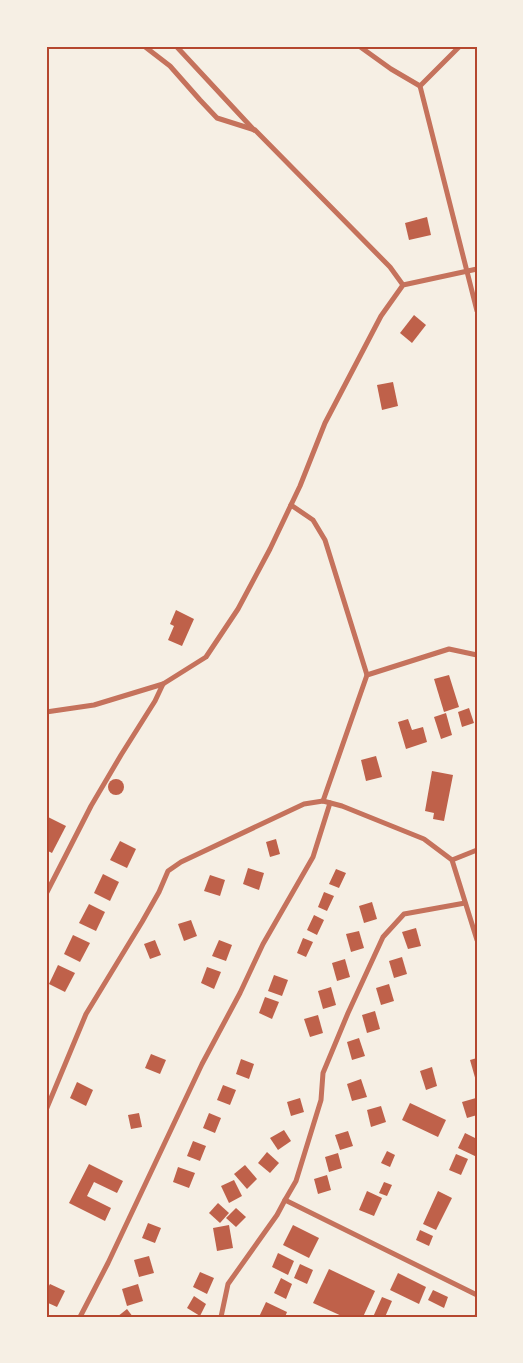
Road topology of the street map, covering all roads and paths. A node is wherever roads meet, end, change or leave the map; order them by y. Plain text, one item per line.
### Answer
1 (144, 46) edge
2 (176, 46) edge
3 (359, 46) edge
4 (460, 46) edge
5 (420, 86) junction
6 (255, 130) junction
7 (477, 269) edge
8 (466, 272) junction
9 (403, 285) junction
10 (477, 311) edge
11 (291, 505) junction
12 (477, 655) edge
13 (367, 676) junction
14 (163, 684) junction
15 (46, 712) edge
16 (323, 801) junction
17 (330, 803) junction
18 (477, 850) edge
19 (452, 860) junction
20 (46, 894) edge
21 (465, 903) junction
22 (477, 940) edge
23 (46, 1110) edge
24 (286, 1200) junction
25 (477, 1295) edge
26 (80, 1317) edge
27 (221, 1317) edge

1 - 6 street
2 - 6 street
3 - 5 street
4 - 5 street
5 - 8 street
6 - 9 street
7 - 8 street
8 - 9 street
8 - 10 street
9 - 11 street
11 - 13 street
11 - 14 street
12 - 13 street
13 - 16 street
14 - 15 street
14 - 20 street
16 - 17 street
16 - 23 street
17 - 19 street
17 - 26 street
18 - 19 street
19 - 21 street
21 - 22 street
21 - 24 street
24 - 25 street
24 - 27 street

